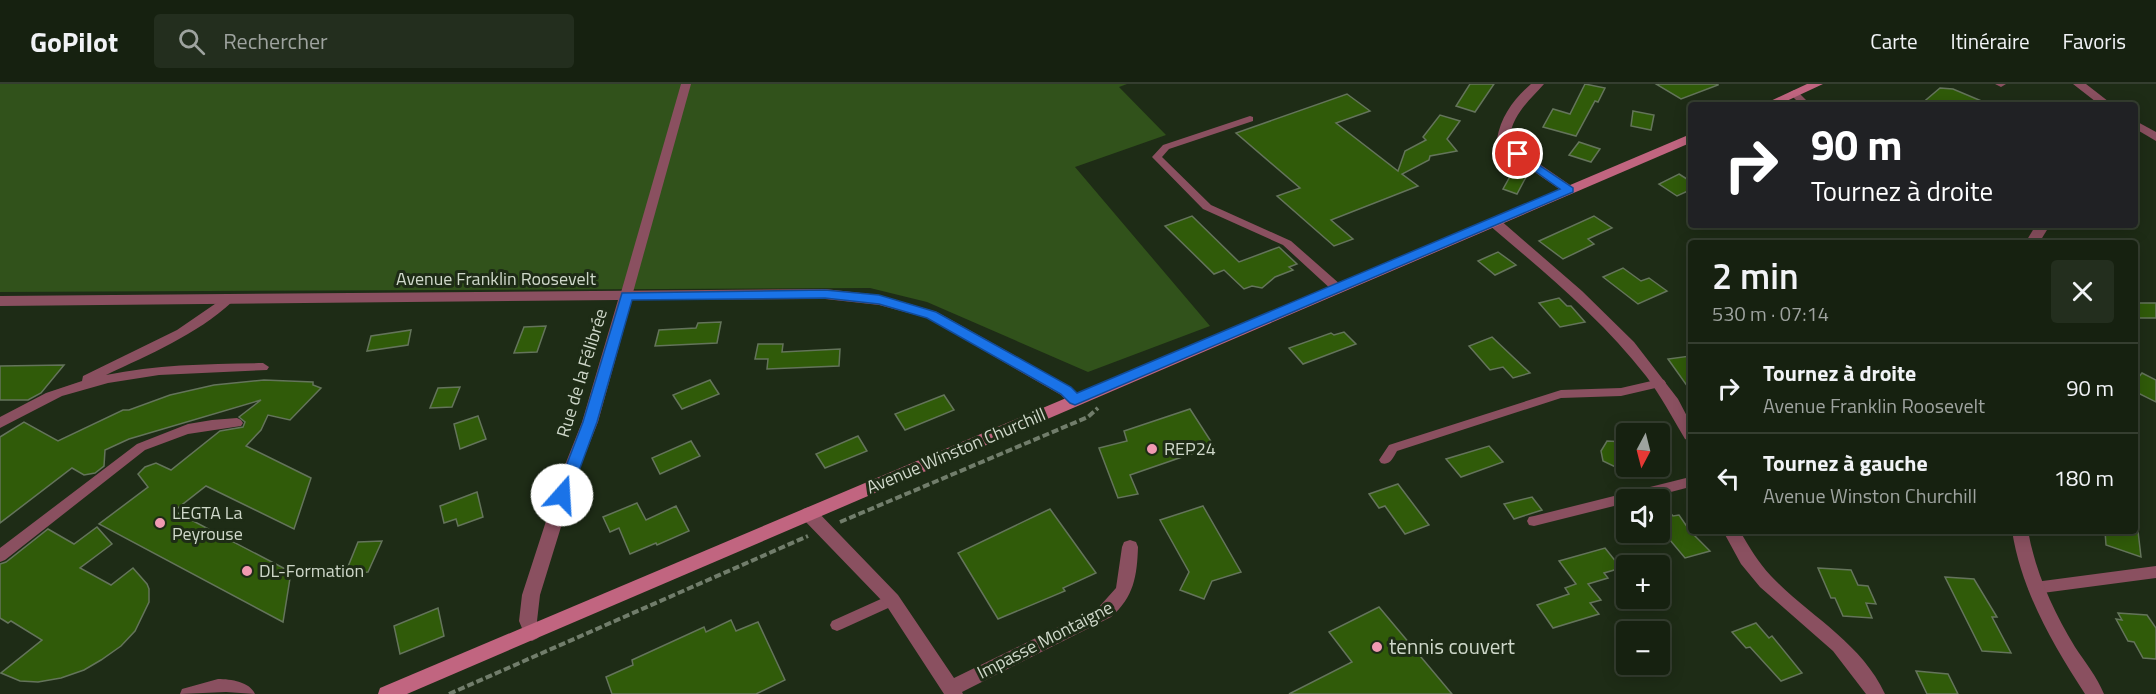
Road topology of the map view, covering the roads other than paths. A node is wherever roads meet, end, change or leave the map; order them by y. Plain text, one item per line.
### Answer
1 (686, 84) edge
2 (1538, 84) edge
3 (1816, 84) edge
4 (2079, 84) edge
5 (1794, 93) junction
6 (1774, 102) edge
7 (1803, 102) edge
8 (2100, 102) edge
9 (1250, 118) dead end
10 (2138, 126) edge
11 (2156, 137) edge
12 (1688, 140) edge
13 (1569, 190) junction
14 (1494, 222) junction
15 (1337, 288) junction
16 (626, 296) junction
17 (228, 299) junction
18 (0, 301) edge
19 (263, 367) dead end
20 (1660, 383) junction
21 (56, 394) junction
22 (1075, 400) junction
23 (0, 423) edge
24 (237, 423) dead end
25 (1688, 431) edge
26 (1385, 460) dead end
27 (1688, 482) edge
28 (809, 514) junction
29 (1534, 521) dead end
30 (1733, 534) edge
31 (2021, 534) edge
32 (1130, 547) dead end
33 (0, 556) edge
34 (2156, 572) edge
35 (2035, 588) junction
36 (892, 600) junction
37 (837, 626) dead end
38 (532, 633) junction
39 (953, 691) edge
40 (187, 694) edge
41 (248, 694) edge
42 (387, 694) edge
43 (1876, 694) edge
44 (2095, 694) edge

1 - 16 lane
2 - 13 street
3 - 5 main road
4 - 8 street
5 - 6 main road
5 - 7 lane
9 - 15 lane
10 - 11 street
12 - 13 main road, Avenue Winston Churchill
13 - 14 main road, Avenue Winston Churchill
14 - 15 main road, Avenue Winston Churchill
14 - 20 street
15 - 22 main road, Avenue Winston Churchill
16 - 17 street, Avenue Franklin Roosevelt
16 - 22 street, Avenue Franklin Roosevelt
16 - 38 street, Rue de la Félibrée
17 - 18 street, Avenue Franklin Roosevelt
17 - 21 lane
19 - 21 lane
20 - 25 street
20 - 26 lane
21 - 23 lane
22 - 28 main road, Avenue Winston Churchill
24 - 33 lane
27 - 29 lane
28 - 36 street
28 - 38 main road, Avenue Winston Churchill
30 - 43 street
31 - 35 street
32 - 39 street, Impasse Montaigne
34 - 35 lane
35 - 44 street
36 - 37 lane
36 - 39 street
38 - 42 main road, Avenue Winston Churchill
40 - 41 lane

